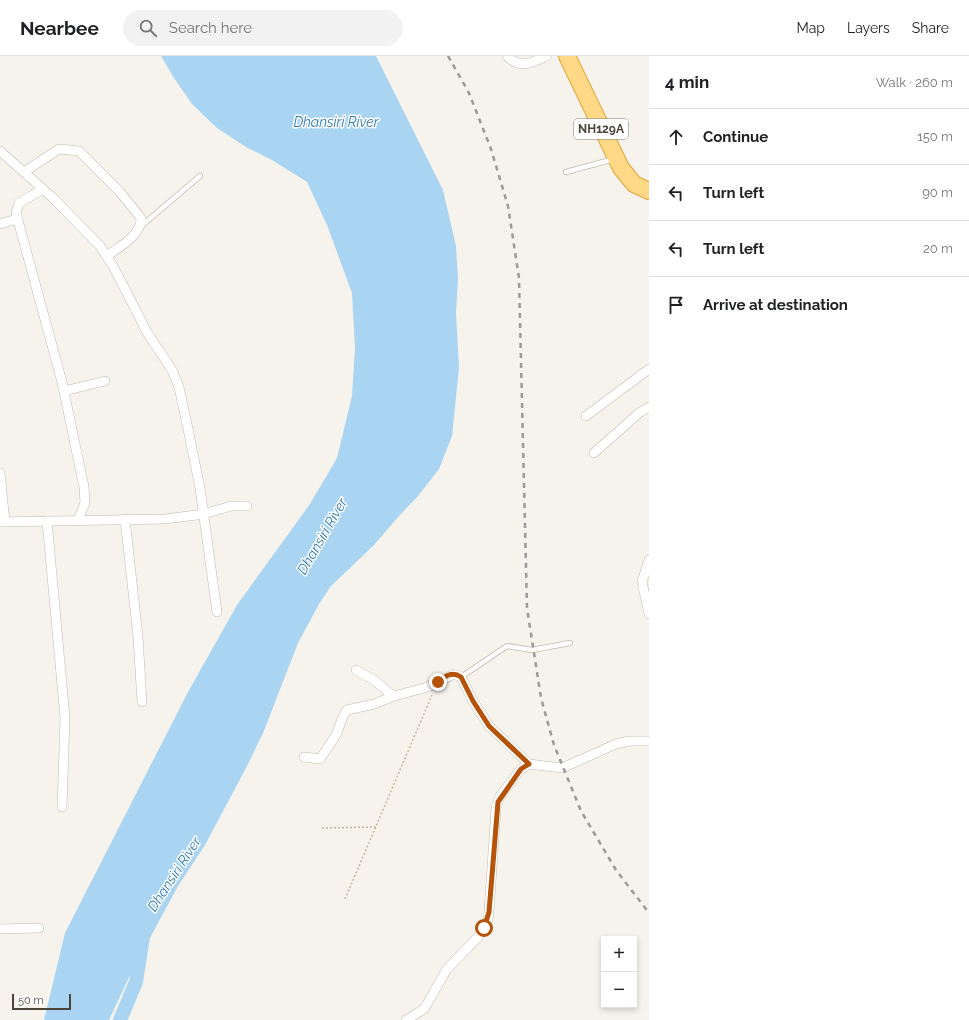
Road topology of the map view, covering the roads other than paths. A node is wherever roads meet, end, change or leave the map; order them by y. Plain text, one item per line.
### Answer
1 (507, 56) edge
2 (547, 56) edge
3 (567, 56) edge
4 (0, 152) edge
5 (616, 158) junction
6 (24, 172) junction
7 (566, 172) dead end
8 (200, 176) dead end
9 (43, 189) junction
10 (649, 191) edge
11 (17, 219) junction
12 (0, 224) edge
13 (139, 228) junction
14 (107, 256) junction
15 (649, 369) edge
16 (105, 381) dead end
17 (64, 391) junction
18 (649, 406) edge
19 (586, 416) dead end
20 (594, 453) dead end
21 (0, 473) edge
22 (247, 506) dead end
23 (204, 514) junction
24 (125, 519) junction
25 (78, 520) junction
26 (47, 521) junction
27 (2, 522) edge
28 (649, 560) edge
29 (646, 587) edge
30 (217, 612) dead end
31 (649, 614) edge
32 (570, 643) dead end
33 (356, 670) dead end
34 (461, 677) junction
35 (393, 696) junction
36 (142, 702) dead end
37 (649, 741) edge
38 (304, 757) dead end
39 (529, 764) junction
40 (62, 806) dead end
41 (0, 928) edge
42 (39, 928) dead end
43 (406, 1020) edge

1 - 2 street
3 - 5 highway, NH129A
4 - 6 street
5 - 7 lane
5 - 10 highway, NH129A
6 - 9 street
6 - 13 street
8 - 13 lane
9 - 11 street
9 - 14 street
11 - 12 street
11 - 17 street
13 - 14 street
14 - 23 street
15 - 19 street
16 - 17 street
17 - 25 street
18 - 20 street
21 - 27 street
22 - 23 street
23 - 24 street
23 - 30 street
24 - 25 street
24 - 36 street
25 - 26 street
26 - 27 street
26 - 40 street
28 - 29 street
29 - 31 street
32 - 34 lane
33 - 35 street
34 - 35 street
34 - 39 street
35 - 38 street
37 - 39 street
39 - 43 street
41 - 42 street

